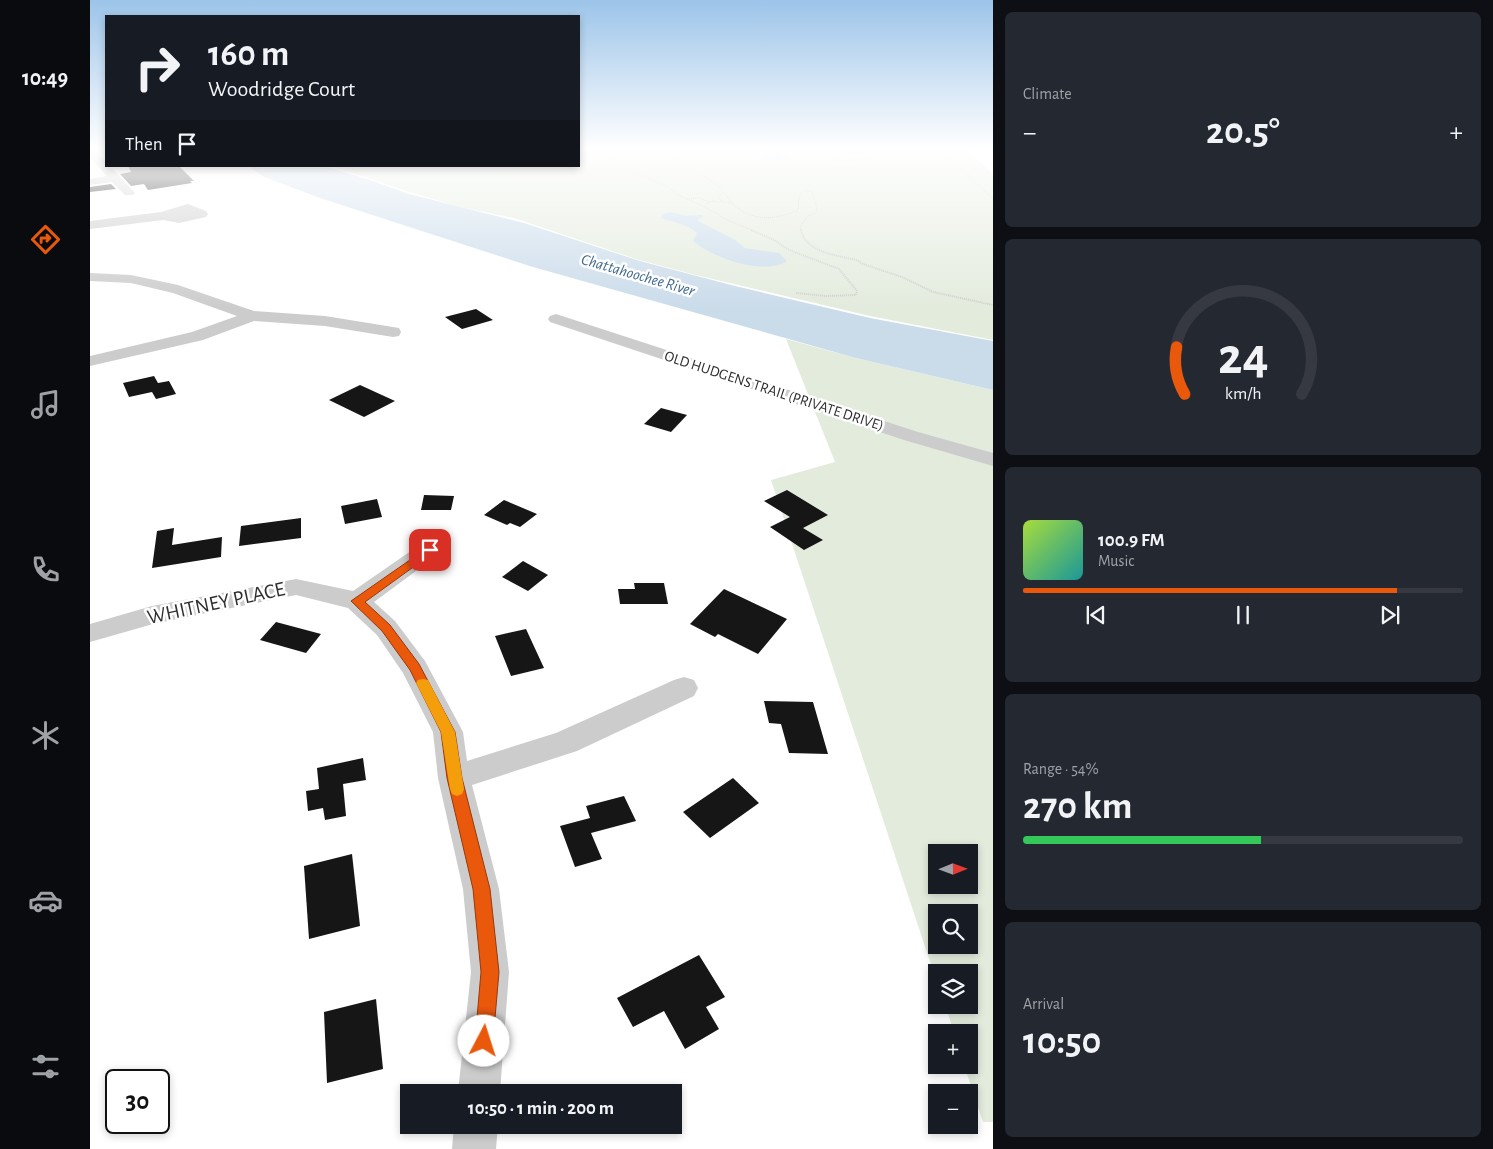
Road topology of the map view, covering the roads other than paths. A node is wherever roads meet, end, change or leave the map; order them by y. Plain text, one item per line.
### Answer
1 (163, 216) dead end
2 (90, 225) edge
3 (90, 277) edge
4 (252, 316) junction
5 (556, 319) dead end
6 (393, 332) dead end
7 (90, 361) edge
8 (993, 460) edge
9 (430, 550) dead end
10 (357, 601) junction
11 (90, 633) edge
12 (684, 688) dead end
13 (454, 778) junction
14 (480, 1084) edge
15 (475, 1134) edge
16 (474, 1149) edge

1 - 2 street
3 - 4 street
4 - 6 street
4 - 7 street
5 - 8 street, OLD HUDGENS TRAIL (PRIVATE DRIVE)
9 - 10 street
10 - 11 street, WHITNEY PLACE
10 - 13 street
12 - 13 street
13 - 14 street
15 - 16 street

